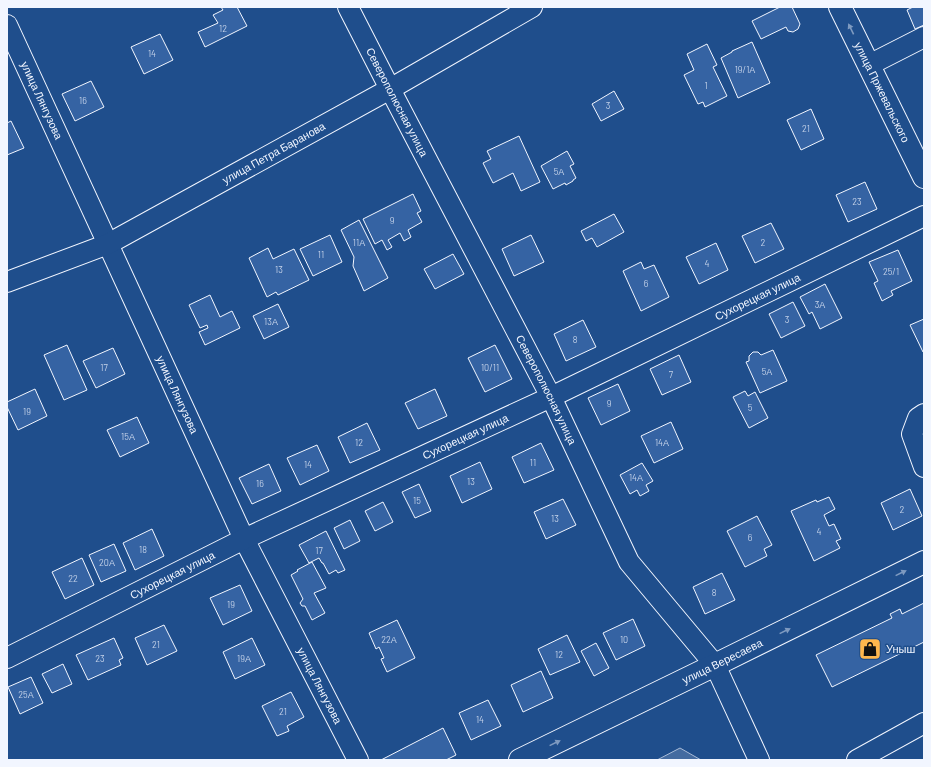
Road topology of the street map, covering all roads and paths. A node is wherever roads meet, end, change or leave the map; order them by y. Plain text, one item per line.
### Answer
1 (348, 7) edge
2 (532, 7) edge
3 (840, 7) edge
4 (7, 25) edge
5 (924, 37) edge
6 (869, 65) junction
7 (390, 89) junction
8 (924, 177) edge
9 (924, 216) edge
10 (108, 244) junction
11 (7, 282) edge
12 (551, 397) junction
13 (924, 414) edge
14 (924, 467) edge
15 (244, 539) junction
16 (924, 562) edge
17 (7, 658) edge
18 (715, 666) junction
19 (924, 723) edge
20 (358, 760) edge
21 (520, 760) edge
22 (759, 760) edge
23 (858, 760) edge

1 - 7 street, Северополюсная улица
2 - 7 street, улица Петра Баранова
6 -> 3 main road, улица Пржевальского
4 - 10 street, улица Лянгузова
5 - 6 street
6 - 8 main road, улица Пржевальского
7 - 10 street, улица Петра Баранова
7 - 12 street, Северополюсная улица
9 - 12 street, Сухорецкая улица
10 - 11 street, улица Петра Баранова
10 - 15 street, улица Лянгузова
12 - 15 street, Сухорецкая улица
12 - 18 street, Северополюсная улица
13 - 14 street
15 - 17 street, Сухорецкая улица
15 - 20 street, улица Лянгузова
18 -> 16 main road, улица Вересаева
21 -> 18 main road, улица Вересаева
18 - 22 street, Северополюсная улица
19 - 23 street

